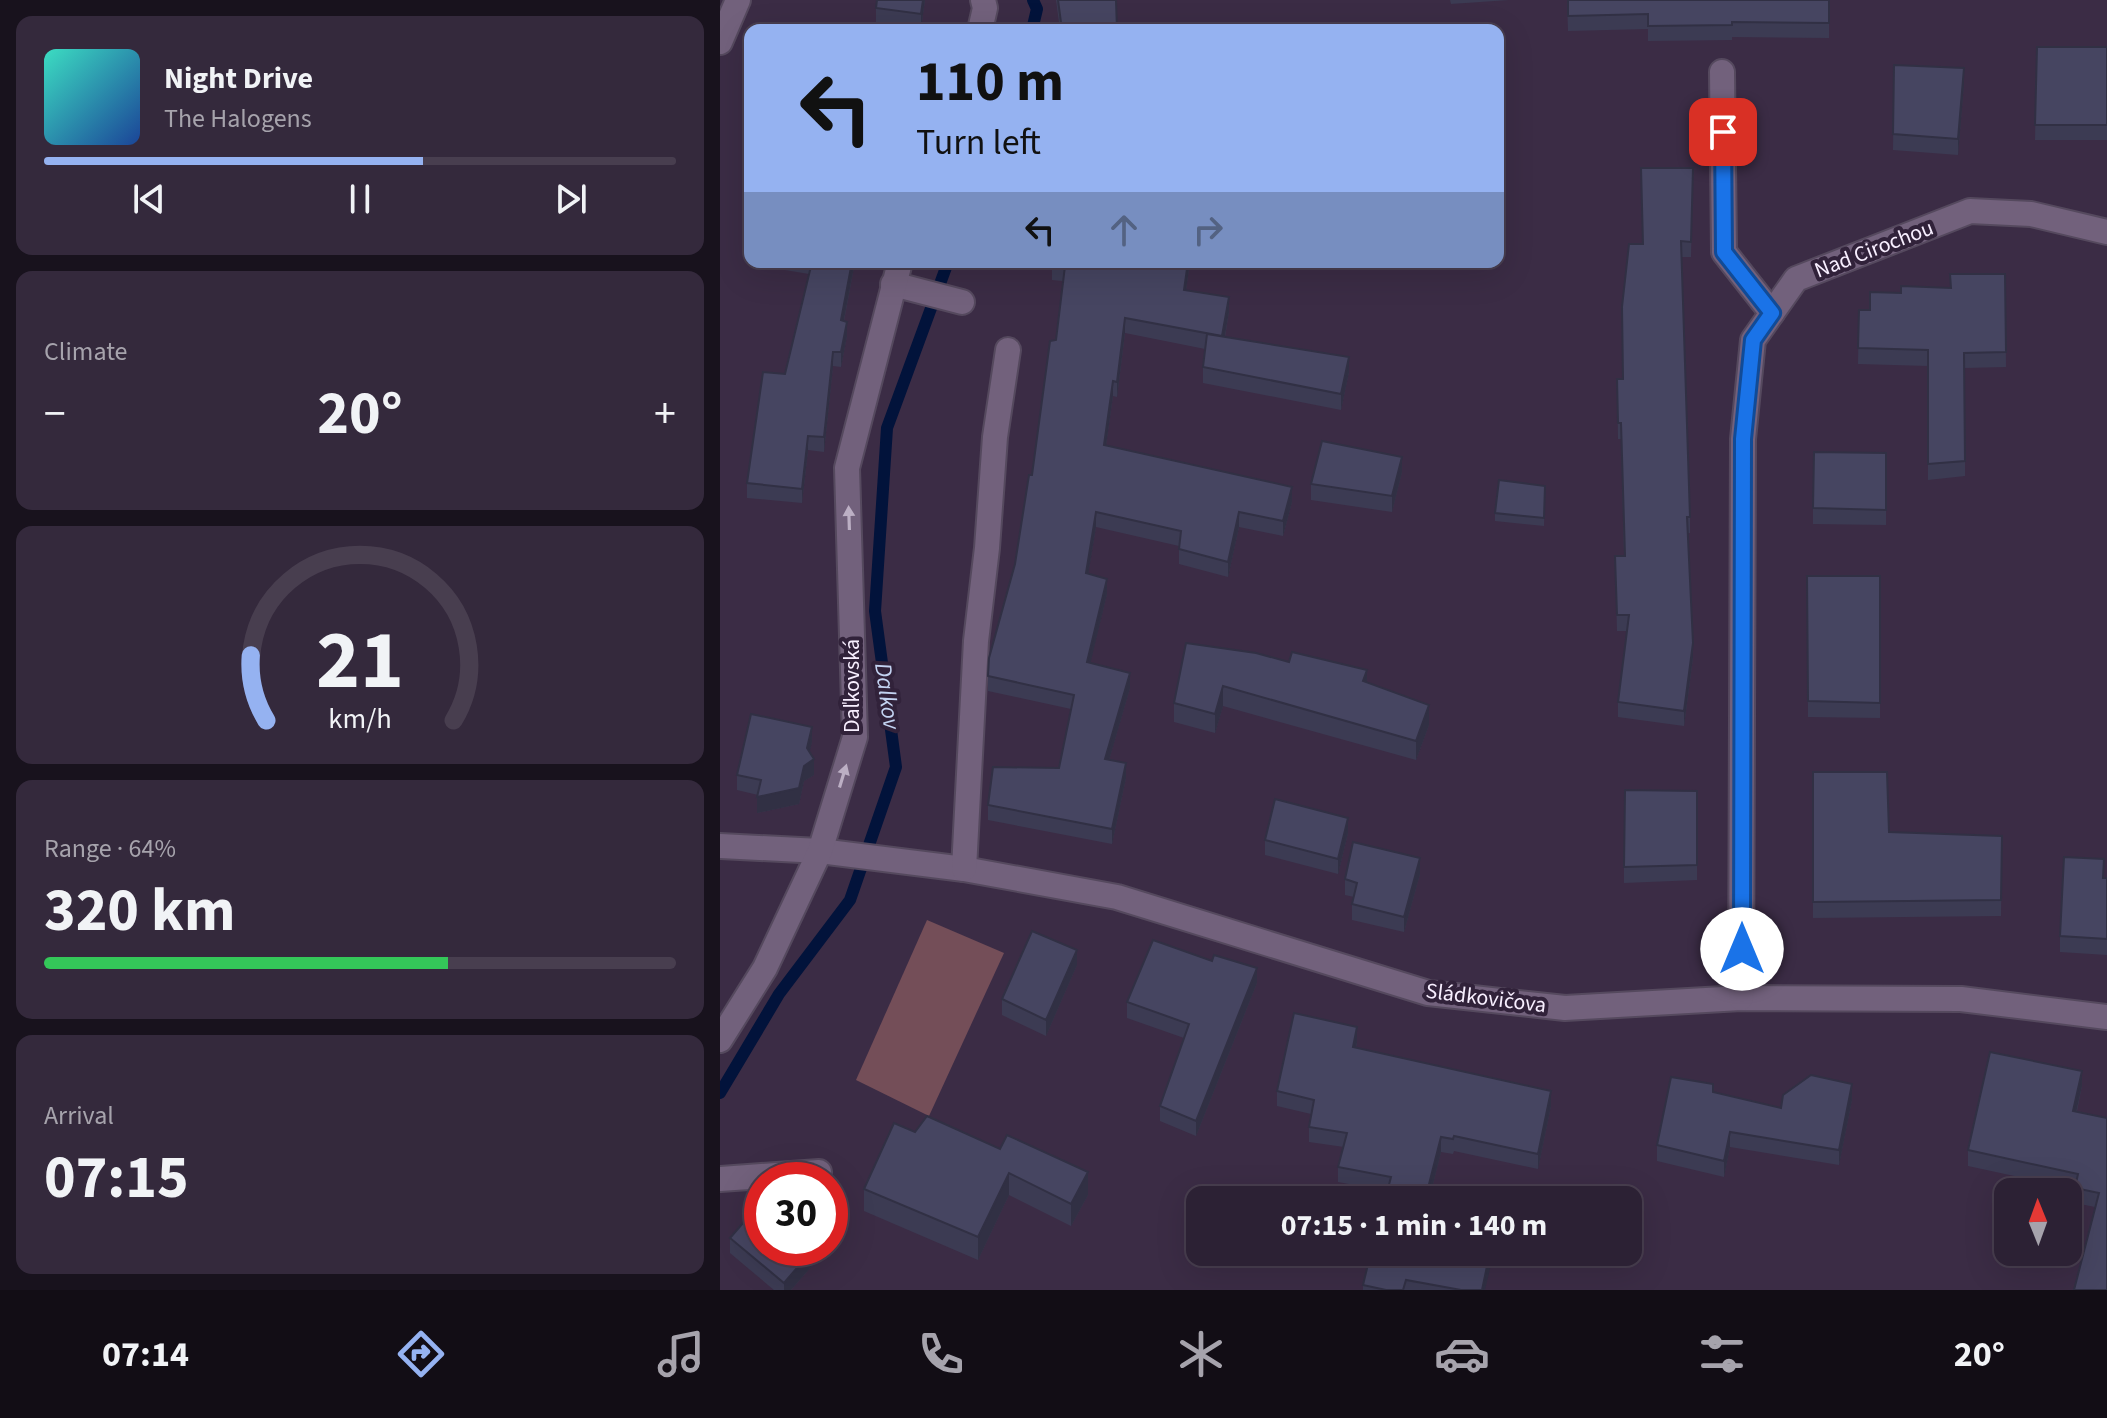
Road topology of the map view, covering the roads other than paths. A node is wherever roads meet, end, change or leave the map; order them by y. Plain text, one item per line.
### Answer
1 (738, 0) edge
2 (983, 0) edge
3 (981, 24) edge
4 (720, 42) edge
5 (1722, 72) dead end
6 (2107, 232) edge
7 (896, 273) edge
8 (962, 302) dead end
9 (1772, 313) junction
10 (1008, 350) dead end
11 (720, 846) edge
12 (831, 852) junction
13 (964, 869) junction
14 (1741, 998) junction
15 (2107, 1017) edge
16 (720, 1040) edge
17 (744, 1177) edge
18 (720, 1179) edge

1 - 4 street
2 - 3 street
5 - 9 street
6 - 9 street, Nad Cirochou
7 - 8 street
12 -> 7 street, Daľkovská
9 - 14 street, Nad Cirochou
10 - 13 street
11 - 12 street
12 - 13 street, Sládkovičova
12 - 16 street, Daľkovská
13 - 14 street, Sládkovičova
14 - 15 street, Sládkovičova
17 - 18 street

